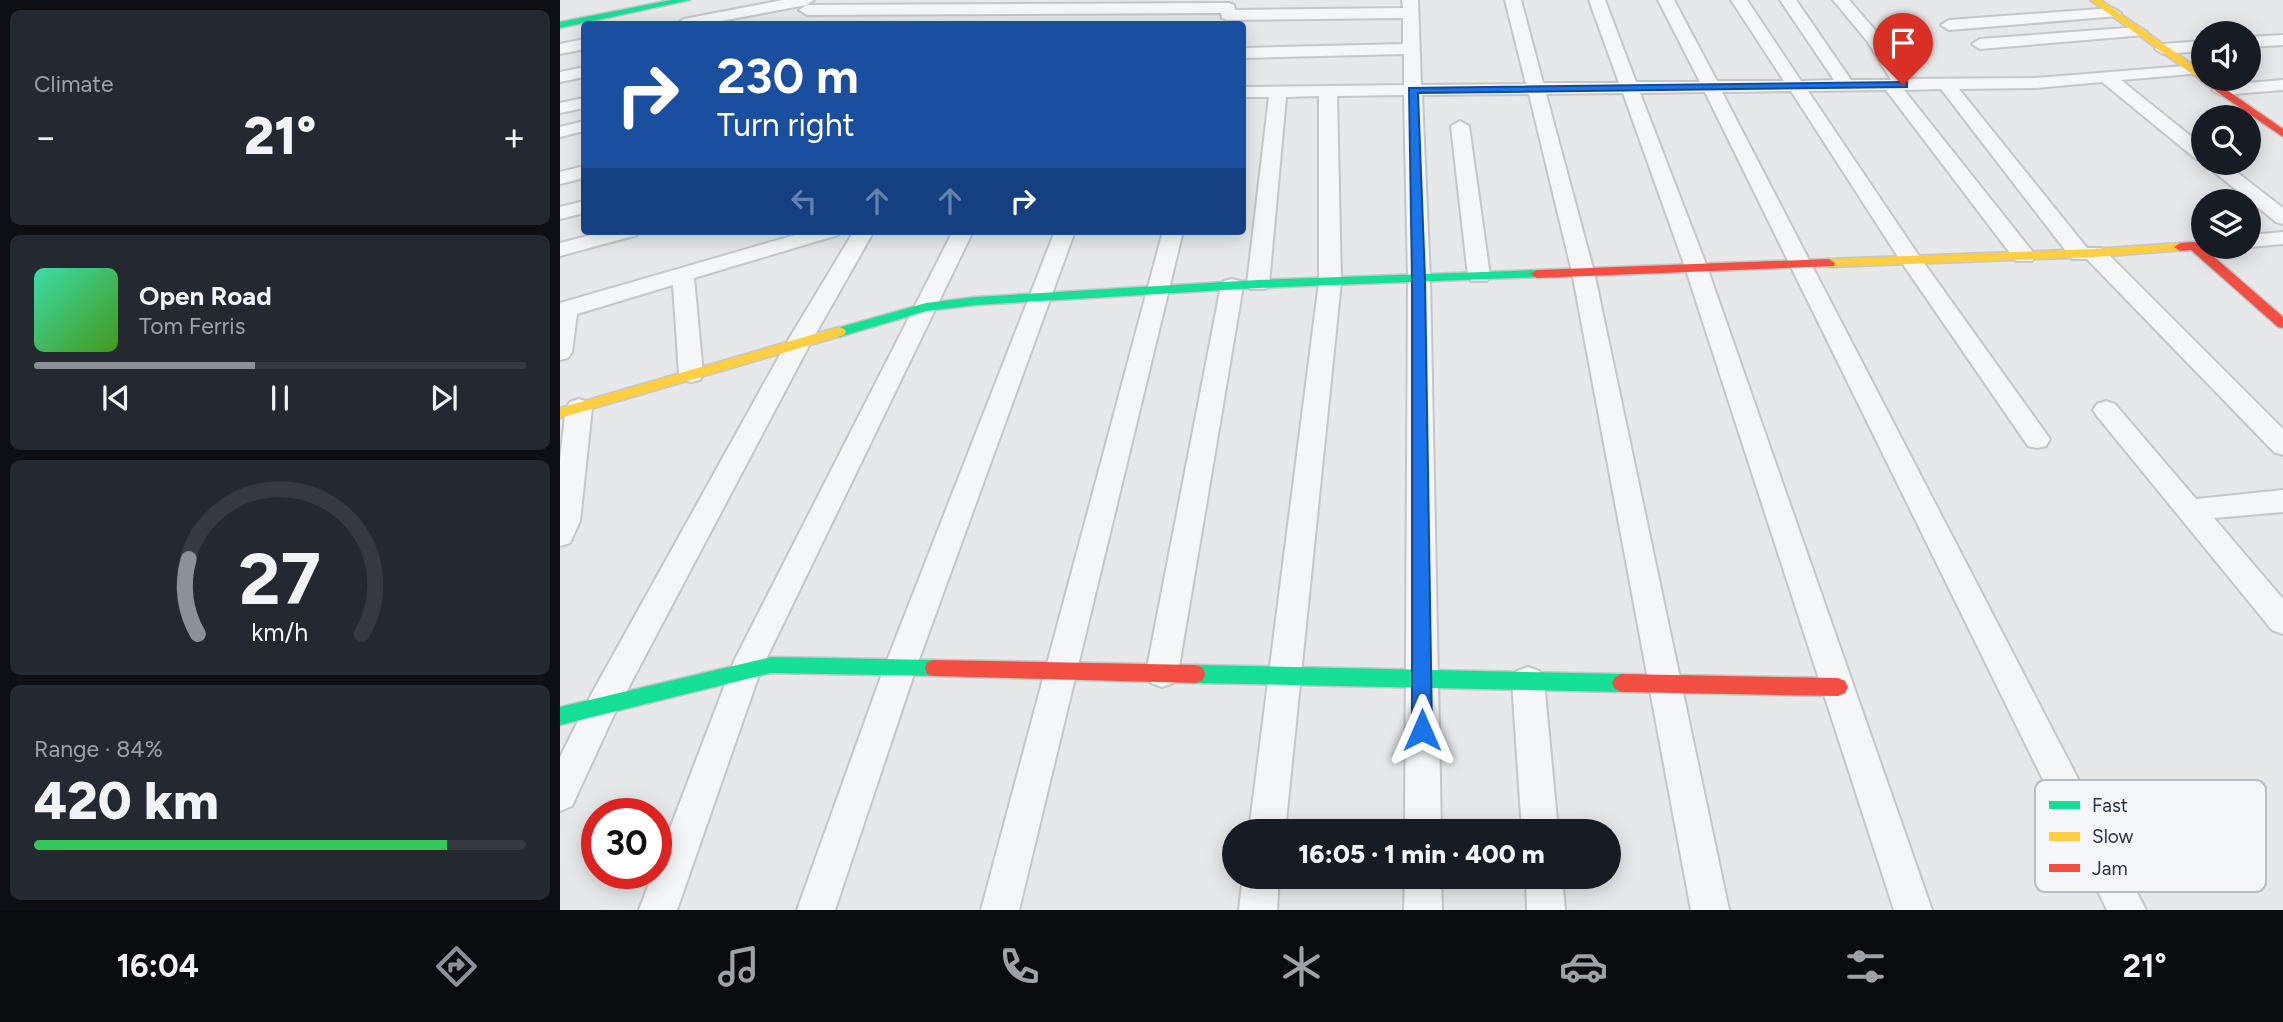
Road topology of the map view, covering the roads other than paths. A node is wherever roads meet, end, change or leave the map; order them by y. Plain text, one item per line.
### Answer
1 (624, 0) edge
2 (685, 0) edge
3 (1513, 0) edge
4 (1597, 0) edge
5 (1666, 0) edge
6 (1739, 0) edge
7 (1788, 0) edge
8 (1841, 0) edge
9 (2095, 0) edge
10 (996, 4) edge
11 (1410, 6) edge
12 (807, 9) edge
13 (1228, 12) edge
14 (2113, 13) junction
15 (563, 19) edge
16 (709, 21) edge
17 (987, 21) edge
18 (1948, 25) dead end
19 (2139, 32) junction
20 (2283, 40) edge
21 (2261, 41) edge
22 (1980, 44) dead end
23 (581, 45) edge
24 (2191, 47) edge
25 (560, 49) edge
26 (1412, 49) junction
27 (2163, 49) junction
28 (1246, 53) edge
29 (2191, 69) edge
30 (581, 73) edge
31 (2191, 75) edge
32 (2105, 76) junction
33 (560, 77) edge
34 (1947, 84) junction
35 (1846, 85) junction
36 (1897, 85) junction
37 (2283, 85) edge
38 (1796, 86) junction
39 (1711, 87) junction
40 (2261, 87) edge
41 (1629, 89) junction
42 (1413, 90) junction
43 (1534, 90) junction
44 (1328, 91) junction
45 (2223, 91) edge
46 (1246, 92) edge
47 (1278, 92) junction
48 (581, 104) edge
49 (560, 108) edge
50 (1460, 126) dead end
51 (581, 127) edge
52 (2280, 129) edge
53 (560, 132) edge
54 (2191, 145) edge
55 (581, 173) edge
56 (2229, 175) edge
57 (560, 178) edge
58 (581, 208) edge
59 (560, 213) edge
60 (2283, 218) edge
61 (615, 235) edge
62 (817, 235) edge
63 (862, 235) edge
64 (961, 235) edge
65 (1064, 235) edge
66 (1172, 235) edge
67 (2283, 238) edge
68 (2261, 240) edge
69 (2191, 247) edge
70 (560, 250) edge
71 (2087, 254) junction
72 (2024, 256) junction
73 (2213, 259) edge
74 (1911, 260) junction
75 (1802, 264) junction
76 (1696, 267) junction
77 (1583, 272) junction
78 (682, 275) junction
79 (1479, 276) junction
80 (1419, 279) junction
81 (1330, 282) junction
82 (1245, 285) junction
83 (1160, 289) junction
84 (1041, 297) junction
85 (926, 307) junction
86 (563, 310) edge
87 (2283, 324) edge
88 (799, 342) junction
89 (560, 352) edge
90 (691, 374) junction
91 (570, 410) edge
92 (2106, 410) dead end
93 (2037, 439) dead end
94 (2283, 445) edge
95 (2283, 501) edge
96 (2190, 510) junction
97 (560, 535) edge
98 (2283, 621) edge
99 (900, 668) junction
100 (745, 671) junction
101 (1062, 671) junction
102 (1162, 673) junction
103 (1285, 676) junction
104 (1422, 679) junction
105 (1528, 681) junction
106 (1665, 683) junction
107 (1838, 687) junction
108 (602, 706) junction
109 (560, 716) edge
110 (2062, 780) edge
111 (560, 794) edge
112 (1268, 819) edge
113 (1423, 819) edge
114 (1539, 819) edge
115 (1260, 889) edge
116 (1423, 889) edge
117 (1545, 889) edge
118 (2118, 892) edge
119 (658, 910) edge
120 (816, 910) edge
121 (1000, 910) edge
122 (1258, 910) edge
123 (1423, 910) edge
124 (1546, 910) edge
125 (1710, 910) edge
126 (1913, 910) edge
127 (2127, 910) edge

1 - 15 street
2 - 15 street
3 - 43 street
4 - 41 street
5 - 39 street
6 - 38 street
7 - 35 street
8 - 36 street
9 - 14 street
10 - 12 street
10 - 13 street
10 - 17 street
11 - 13 street
11 - 26 street
12 - 16 street
14 - 18 street
14 - 19 street
19 - 22 street
19 - 27 street
20 - 21 street
23 - 25 street
24 - 27 street
26 - 28 street
26 - 42 street
27 - 29 street
30 - 33 street
31 - 32 street
32 - 34 street
32 - 54 street
34 - 36 street
34 - 71 street
35 - 36 street
35 - 38 street
36 - 72 street
37 - 40 street
38 - 39 street
38 - 74 street
39 - 41 street
39 - 75 street
41 - 43 street
41 - 76 street
42 - 43 street
42 - 44 street
42 - 80 street
43 - 77 street
44 - 47 street
44 - 81 street
45 - 52 street
46 - 47 street
47 - 82 street
48 - 49 street
50 - 79 street
51 - 53 street
55 - 57 street
56 - 60 street
58 - 59 street
61 - 70 street
62 - 78 street
63 - 88 street
64 - 85 street
65 - 84 street
66 - 83 street
67 - 68 street
69 - 71 street
71 - 72 street
71 - 94 street
72 - 74 street
73 - 87 street
74 - 75 street
74 - 93 street
75 - 76 street
75 - 110 street
76 - 77 street
76 - 107 street
77 - 79 street
77 - 106 street
78 - 86 street
78 - 90 street
79 - 80 street
80 - 81 street
80 - 104 street
81 - 82 street
81 - 103 street
82 - 83 street
82 - 102 street
83 - 84 street
83 - 101 street
84 - 85 street
84 - 99 street
85 - 88 street
85 - 100 street
86 - 89 street
88 - 90 street
88 - 108 street
90 - 91 street
91 - 97 street
92 - 96 street
95 - 96 street
96 - 98 street
99 - 100 street
99 - 101 street
99 - 120 street
100 - 108 street
100 - 119 street
101 - 102 street
101 - 121 street
102 - 103 street
103 - 104 street
103 - 112 street
104 - 105 street
104 - 113 street
105 - 106 street
105 - 114 street
106 - 107 street
106 - 125 street
107 - 126 street
108 - 109 street
108 - 111 street
115 - 122 street
116 - 123 street
117 - 124 street
118 - 127 street

